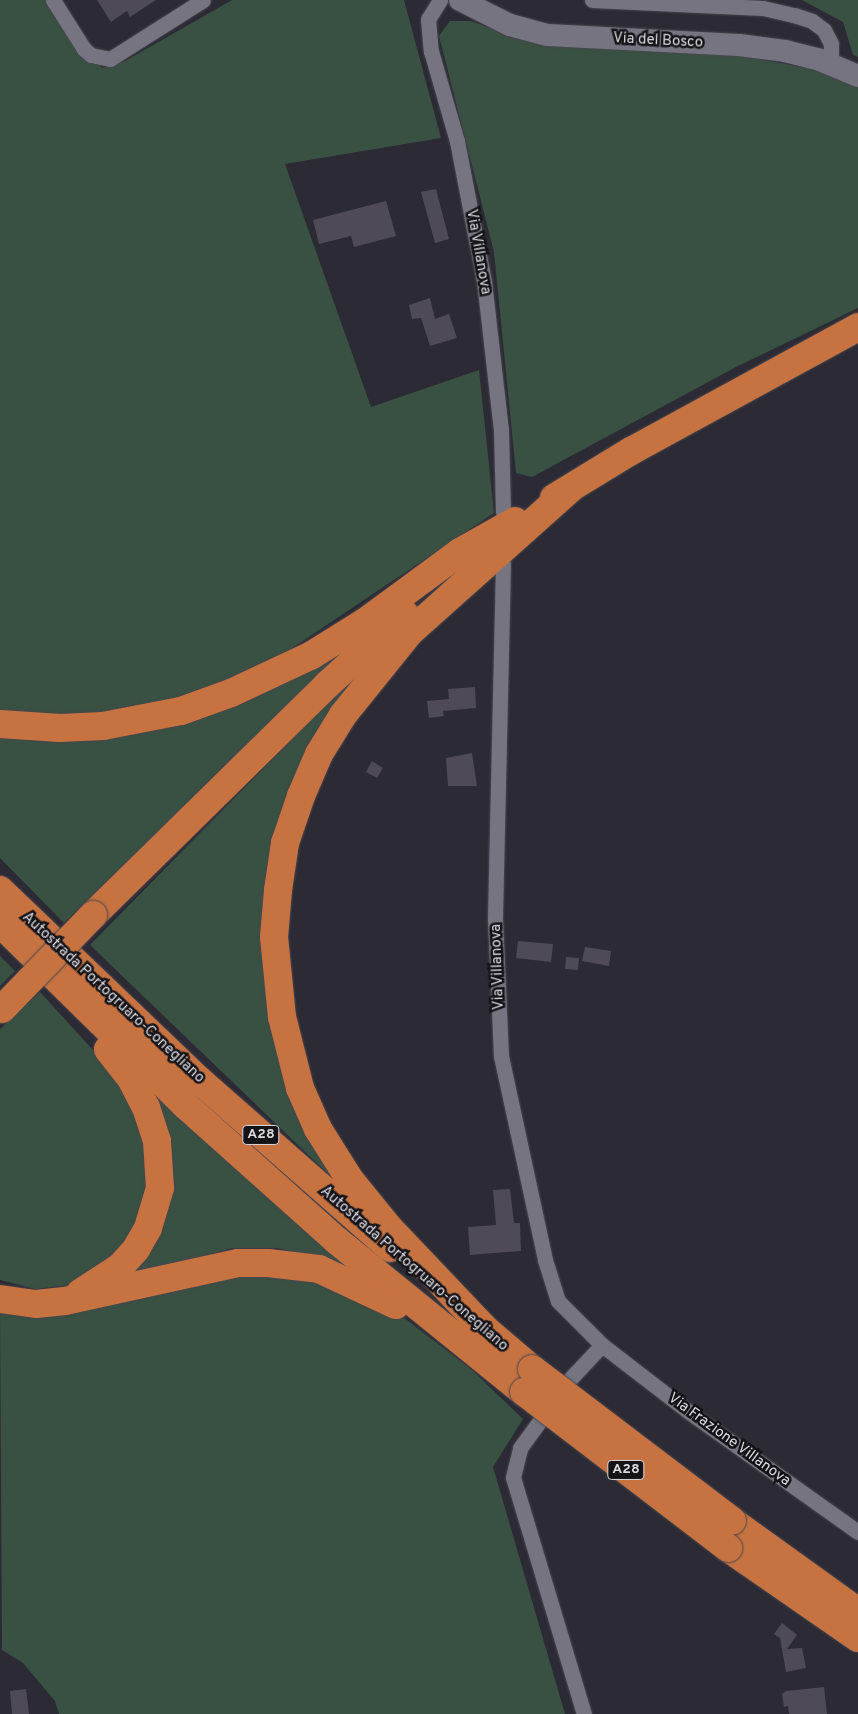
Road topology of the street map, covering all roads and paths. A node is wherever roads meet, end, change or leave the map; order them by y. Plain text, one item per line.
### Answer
1 (52, 0) edge
2 (203, 0) edge
3 (440, 0) edge
4 (460, 0) edge
5 (592, 0) edge
6 (831, 64) junction
7 (858, 76) edge
8 (858, 327) edge
9 (569, 490) junction
10 (503, 512) dead end
11 (503, 564) dead end
12 (0, 724) edge
13 (0, 890) edge
14 (0, 922) edge
15 (0, 940) edge
16 (1, 1010) edge
17 (0, 1299) edge
18 (65, 1301) junction
19 (485, 1329) junction
20 (602, 1345) junction
21 (478, 1356) junction
22 (528, 1381) junction
23 (858, 1532) edge
24 (858, 1612) edge
25 (858, 1638) edge
26 (584, 1714) edge

1 - 2 street
3 - 10 street, Via Villanova
4 - 6 street, Via del Bosco
5 - 6 street
6 - 7 street, Via del Bosco
8 - 9 highway
9 - 12 highway
9 - 16 highway, bridge
9 - 19 highway
11 - 20 street, Via Villanova
13 - 19 highway, Autostrada Portogruaro-Conegliano / A28
14 - 21 highway, Autostrada Portogruaro-Conegliano / A28
15 - 18 highway
17 - 18 highway
18 - 21 highway
19 - 22 highway, Autostrada Portogruaro-Conegliano / A28
20 - 23 street, Via Frazione Villanova
20 - 26 street
21 - 22 highway, Autostrada Portogruaro-Conegliano / A28
22 - 24 highway, Autostrada Portogruaro-Conegliano / A28, bridge
22 - 25 highway, Autostrada Portogruaro-Conegliano / A28, bridge

